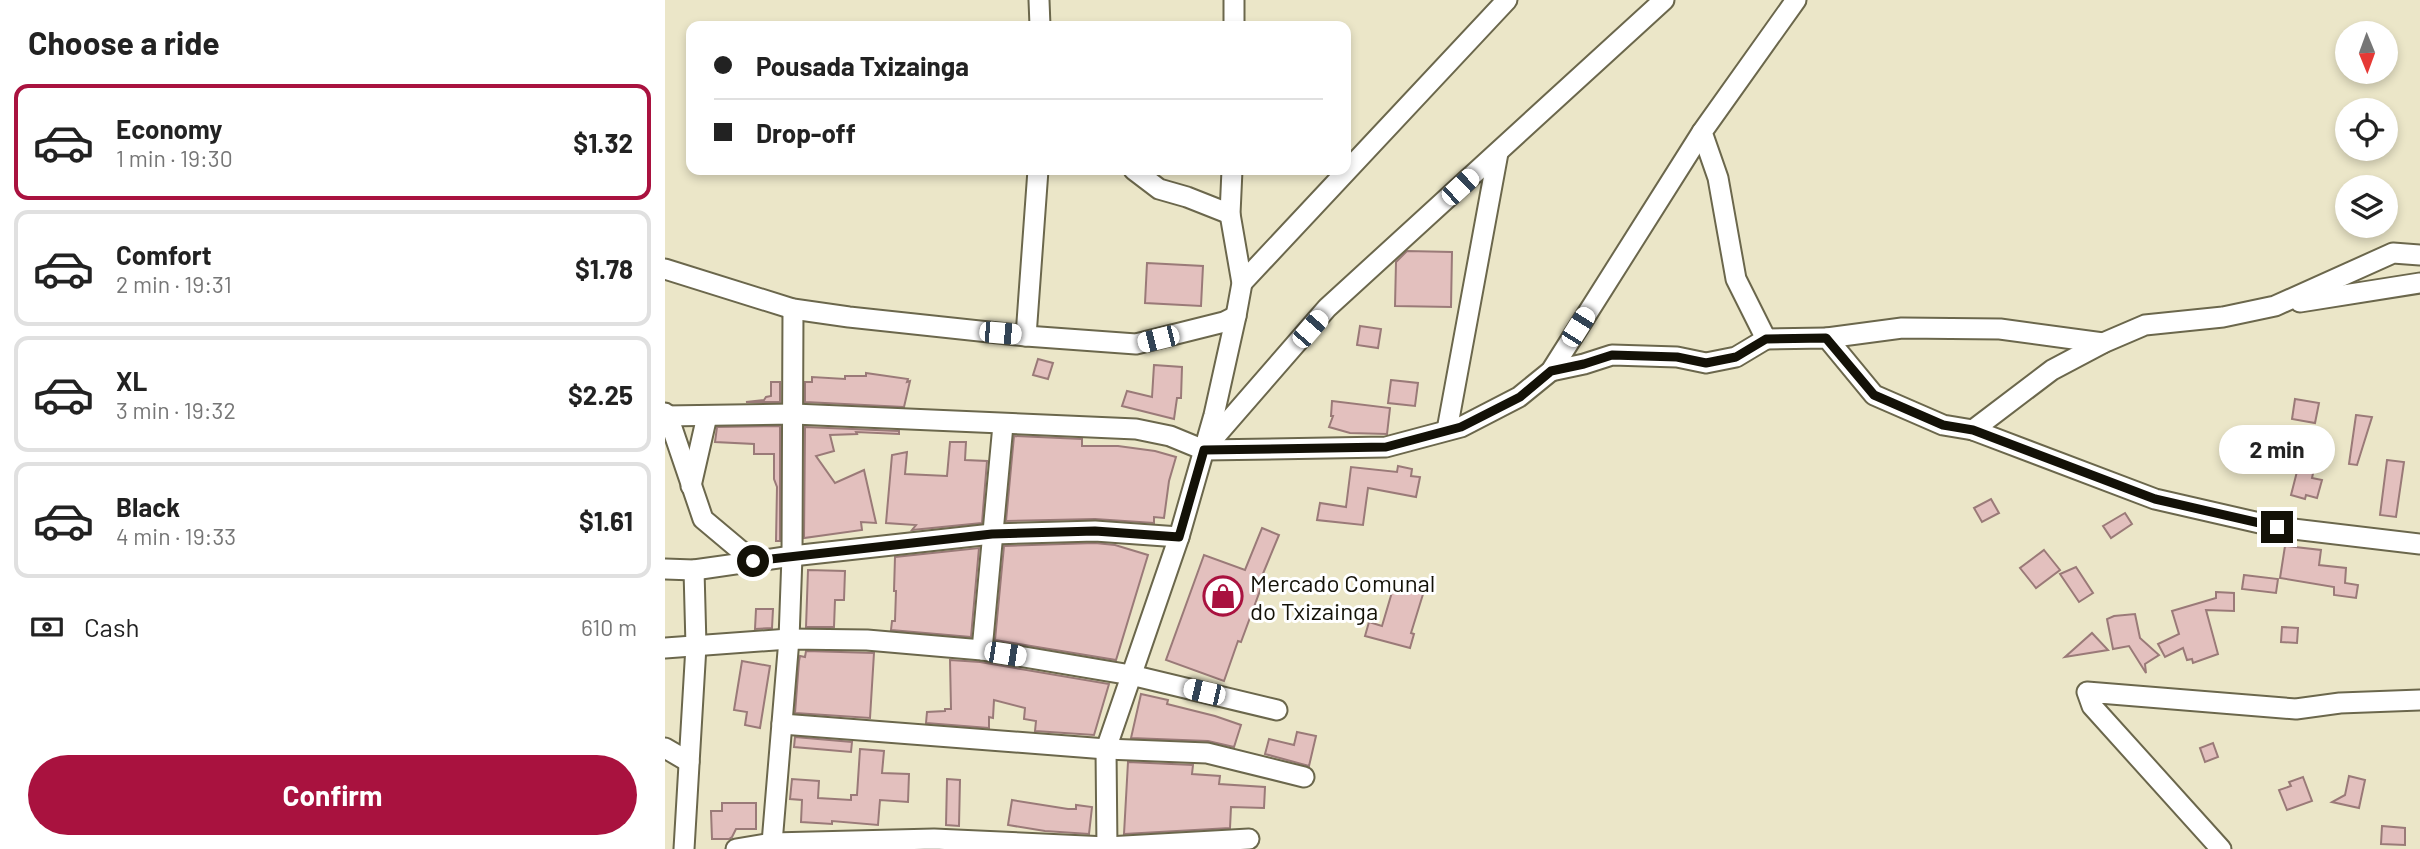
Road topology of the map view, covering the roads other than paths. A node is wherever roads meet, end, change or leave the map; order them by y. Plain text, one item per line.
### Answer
1 (1039, 0) edge
2 (1234, 0) edge
3 (1507, 0) edge
4 (1523, 0) edge
5 (1664, 0) edge
6 (1796, 0) edge
7 (1492, 19) junction
8 (1040, 21) edge
9 (1234, 21) edge
10 (1702, 132) junction
11 (1498, 153) junction
12 (1351, 167) edge
13 (1038, 175) edge
14 (1141, 175) edge
15 (1232, 175) edge
16 (1344, 175) edge
17 (1230, 214) junction
18 (2420, 255) edge
19 (665, 269) edge
20 (1241, 283) junction
21 (2420, 283) edge
22 (2275, 306) junction
23 (793, 309) junction
24 (1236, 316) junction
25 (1026, 336) junction
26 (1826, 338) junction
27 (1766, 339) junction
28 (2103, 343) junction
29 (1551, 371) junction
30 (794, 414) junction
31 (666, 415) edge
32 (707, 416) junction
33 (1003, 425) junction
34 (1447, 430) junction
35 (1973, 430) junction
36 (1204, 450) junction
37 (691, 487) junction
38 (992, 534) junction
39 (1179, 537) junction
40 (2420, 544) edge
41 (792, 556) junction
42 (753, 561) junction
43 (665, 569) edge
44 (694, 570) junction
45 (789, 639) junction
46 (696, 646) junction
47 (665, 648) edge
48 (982, 650) junction
49 (1131, 675) junction
50 (2420, 700) edge
51 (1277, 710) dead end
52 (782, 724) junction
53 (665, 748) edge
54 (1106, 749) junction
55 (689, 762) junction
56 (1304, 777) dead end
57 (1249, 839) dead end
58 (772, 843) junction
59 (1107, 848) edge
60 (684, 849) edge
61 (736, 849) edge
62 (2221, 849) edge

1 - 8 street
2 - 9 street
3 - 7 street
4 - 7 street
5 - 11 street
6 - 10 street
7 - 12 street
10 - 27 street
10 - 29 street
11 - 34 street
11 - 36 street
13 - 25 street
14 - 17 street
15 - 17 street
16 - 20 street
17 - 20 street
18 - 22 street
19 - 23 street
20 - 24 street
21 - 22 street
22 - 28 street
23 - 25 street
23 - 30 street
24 - 25 street
24 - 36 street
26 - 27 street
26 - 28 street
26 - 35 street
27 - 29 street
28 - 35 street
29 - 34 street
30 - 32 street
30 - 33 street
30 - 41 street
31 - 32 street
31 - 37 street
32 - 37 street
33 - 36 street
33 - 38 street
34 - 36 street
35 - 40 street
36 - 39 street
37 - 42 street
38 - 39 street
38 - 41 street
38 - 48 street
39 - 49 street
41 - 42 street
41 - 45 street
42 - 44 street
43 - 44 street
44 - 46 street
45 - 46 street
45 - 48 street
45 - 52 street
46 - 47 street
46 - 55 street
48 - 49 street
49 - 51 street
49 - 54 street
50 - 62 street
52 - 54 street
52 - 58 street
53 - 55 street
54 - 56 street
54 - 59 street
55 - 60 street
57 - 59 street
58 - 59 street
58 - 61 street

